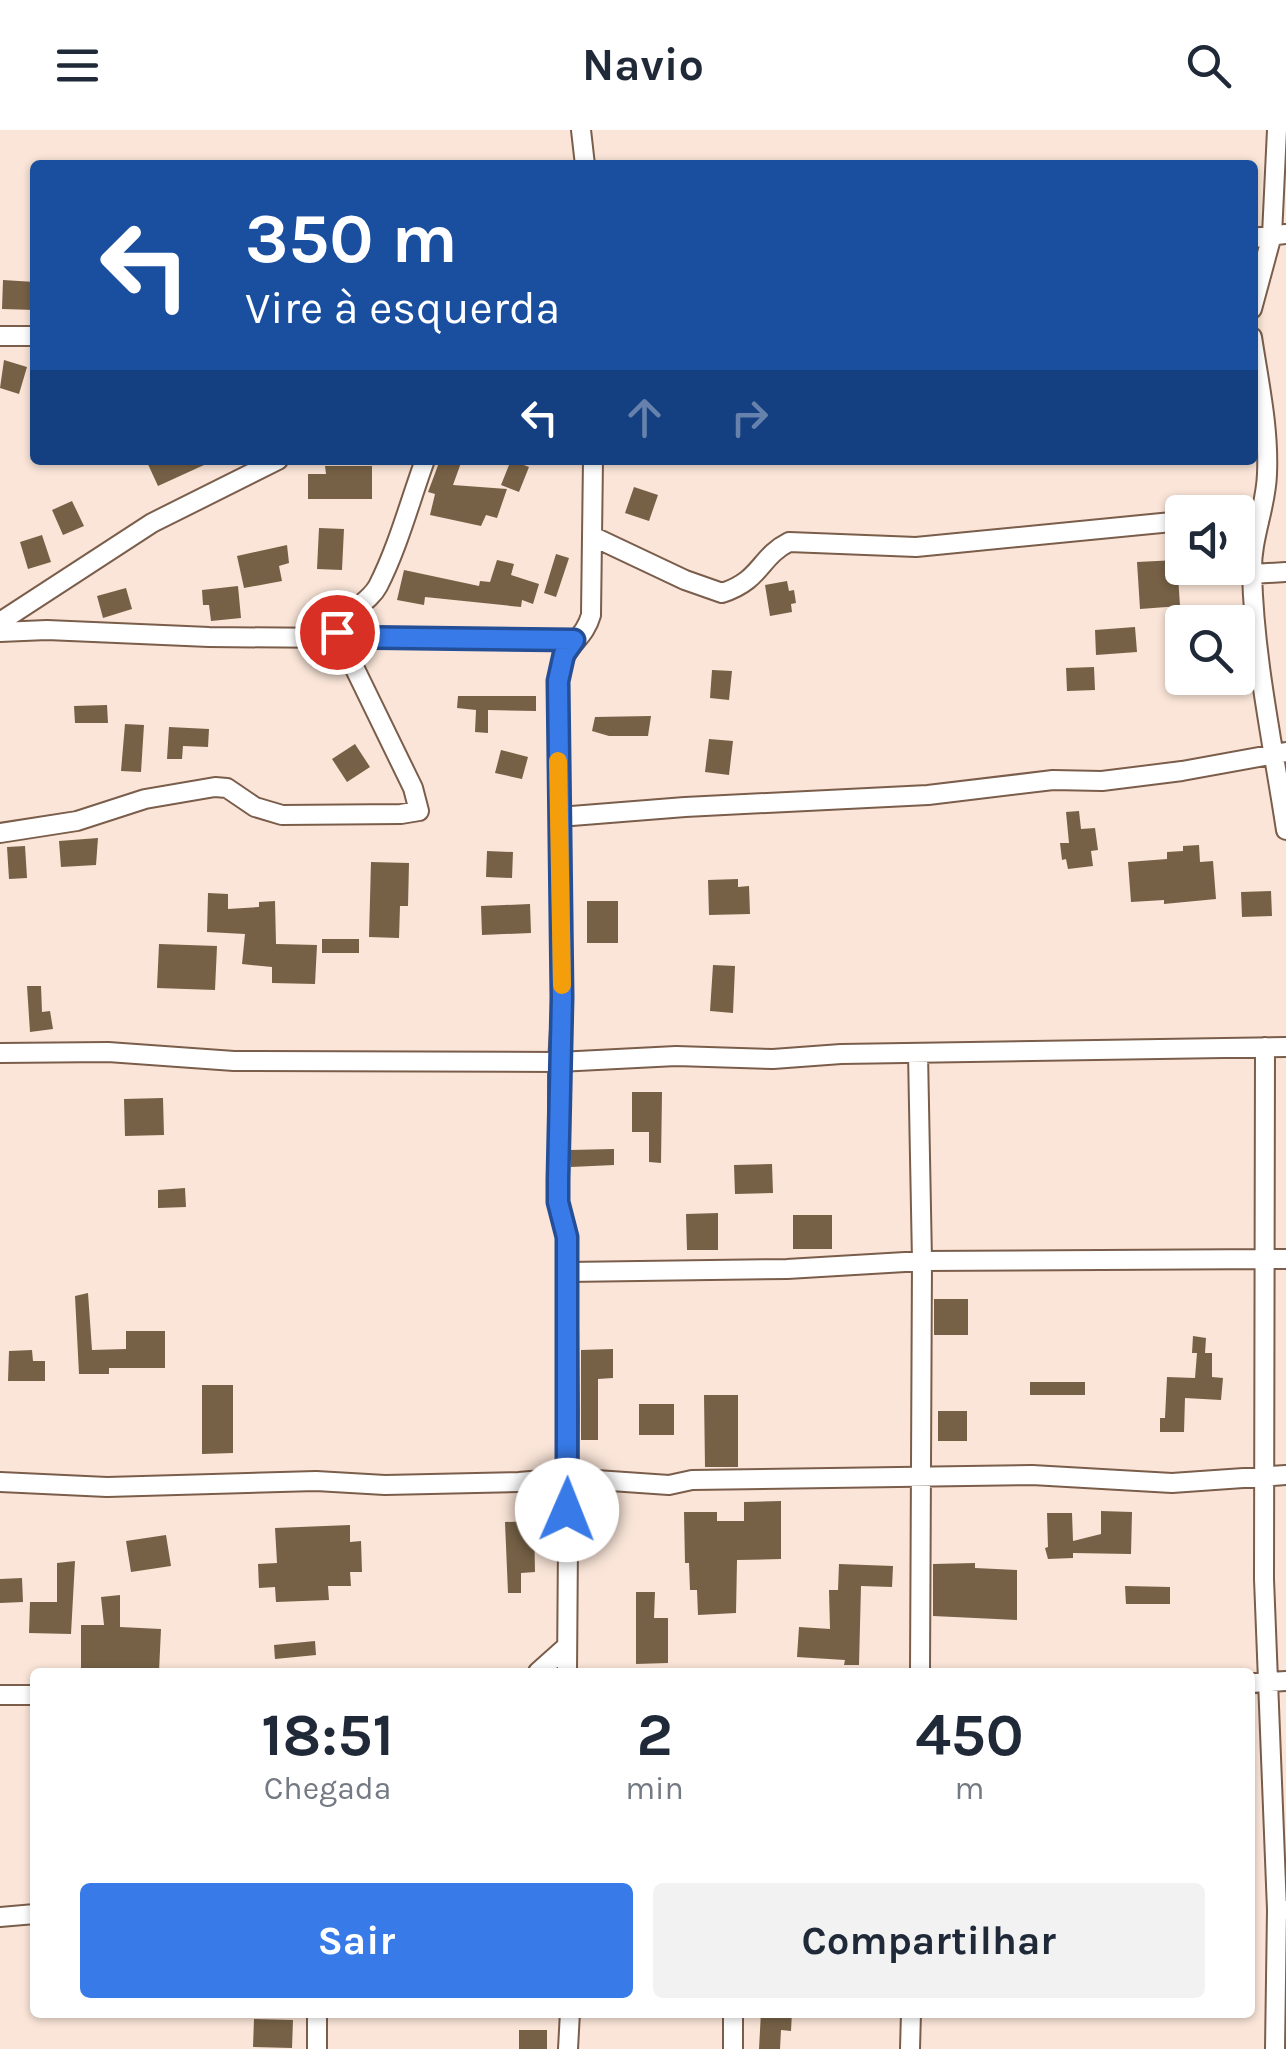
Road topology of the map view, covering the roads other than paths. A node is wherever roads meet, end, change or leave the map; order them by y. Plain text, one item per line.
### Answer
1 (581, 130) edge
2 (1278, 130) edge
3 (584, 160) edge
4 (1279, 234) edge
5 (1258, 292) edge
6 (0, 336) edge
7 (30, 336) edge
8 (1258, 378) edge
9 (268, 465) edge
10 (423, 465) edge
11 (593, 465) edge
12 (1277, 472) edge
13 (1255, 518) edge
14 (1260, 518) junction
15 (1165, 522) edge
16 (1255, 535) edge
17 (594, 537) junction
18 (1286, 572) edge
19 (1255, 574) edge
20 (1252, 585) edge
21 (0, 622) edge
22 (0, 632) edge
23 (337, 637) junction
24 (574, 640) junction
25 (1280, 752) edge
26 (558, 817) junction
27 (1286, 830) edge
28 (0, 834) edge
29 (1286, 1047) edge
30 (1265, 1048) junction
31 (0, 1053) edge
32 (918, 1053) junction
33 (558, 1062) junction
34 (1265, 1259) junction
35 (1286, 1259) edge
36 (922, 1261) junction
37 (567, 1272) junction
38 (920, 1475) junction
39 (1264, 1475) junction
40 (1286, 1475) edge
41 (567, 1478) junction
42 (0, 1482) edge
43 (566, 1647) junction
44 (542, 1668) edge
45 (567, 1668) edge
46 (920, 1668) edge
47 (1268, 1681) edge
48 (0, 1695) edge
49 (30, 1695) edge
50 (1282, 1910) edge
51 (30, 1914) edge
52 (0, 1917) edge
53 (317, 2018) edge
54 (570, 2018) edge
55 (733, 2018) edge
56 (911, 2018) edge
57 (317, 2049) edge
58 (568, 2049) edge
59 (733, 2049) edge
60 (910, 2049) edge
61 (1275, 2049) edge

1 - 3 street
2 - 4 street
4 - 5 street
6 - 7 street
8 - 12 street
9 - 21 street
10 - 23 street
11 - 17 street
12 - 14 street
13 - 14 street
14 - 16 street
15 - 17 street
17 - 24 street
18 - 19 street
20 - 25 street
22 - 23 street
23 - 24 street
23 - 28 street
24 - 26 street
25 - 26 street
25 - 27 street
26 - 33 street
29 - 30 street
30 - 32 street
30 - 34 street
31 - 33 street
32 - 33 street
32 - 36 street
33 - 37 street
34 - 35 street
34 - 36 street
34 - 39 street
36 - 37 street
36 - 38 street
37 - 41 street
38 - 39 street
38 - 41 street
38 - 46 street
39 - 40 street
39 - 47 street
41 - 42 street
41 - 43 street
43 - 44 street
43 - 45 street
47 - 50 street
48 - 49 street
50 - 61 street
51 - 52 street
53 - 57 street
54 - 58 street
55 - 59 street
56 - 60 street

